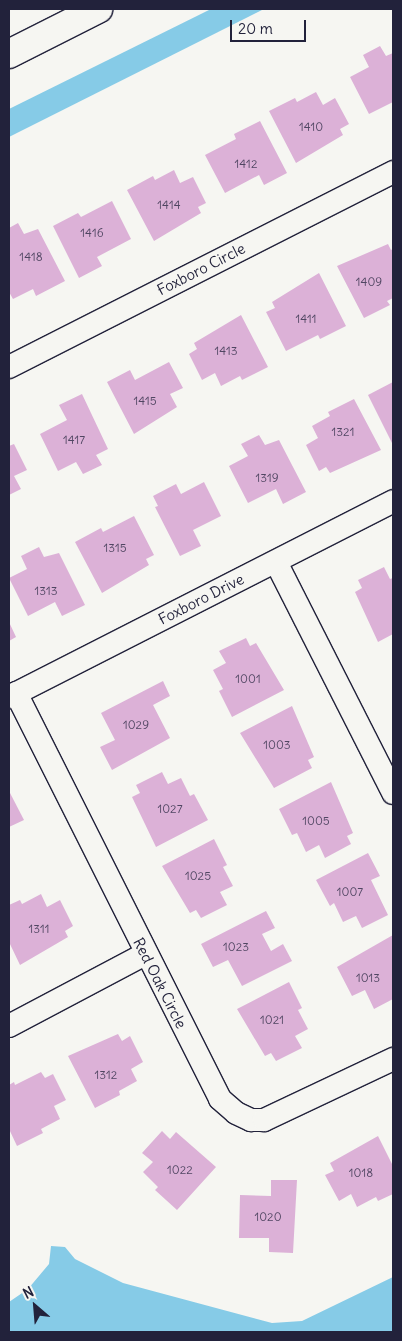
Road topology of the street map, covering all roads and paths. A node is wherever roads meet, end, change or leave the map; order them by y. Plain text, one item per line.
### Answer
1 (98, 9) edge
2 (9, 54) edge
3 (393, 172) edge
4 (9, 367) edge
5 (393, 501) edge
6 (276, 562) junction
7 (12, 695) edge
8 (393, 793) edge
9 (145, 954) junction
10 (9, 1026) edge
11 (393, 1059) edge

1 - 2 main road
3 - 4 street, Foxboro Circle
5 - 6 street, Foxboro Drive
6 - 7 street, Foxboro Drive
6 - 8 street
7 - 9 street, Red Oak Circle
9 - 10 street
9 - 11 street, Red Oak Circle

